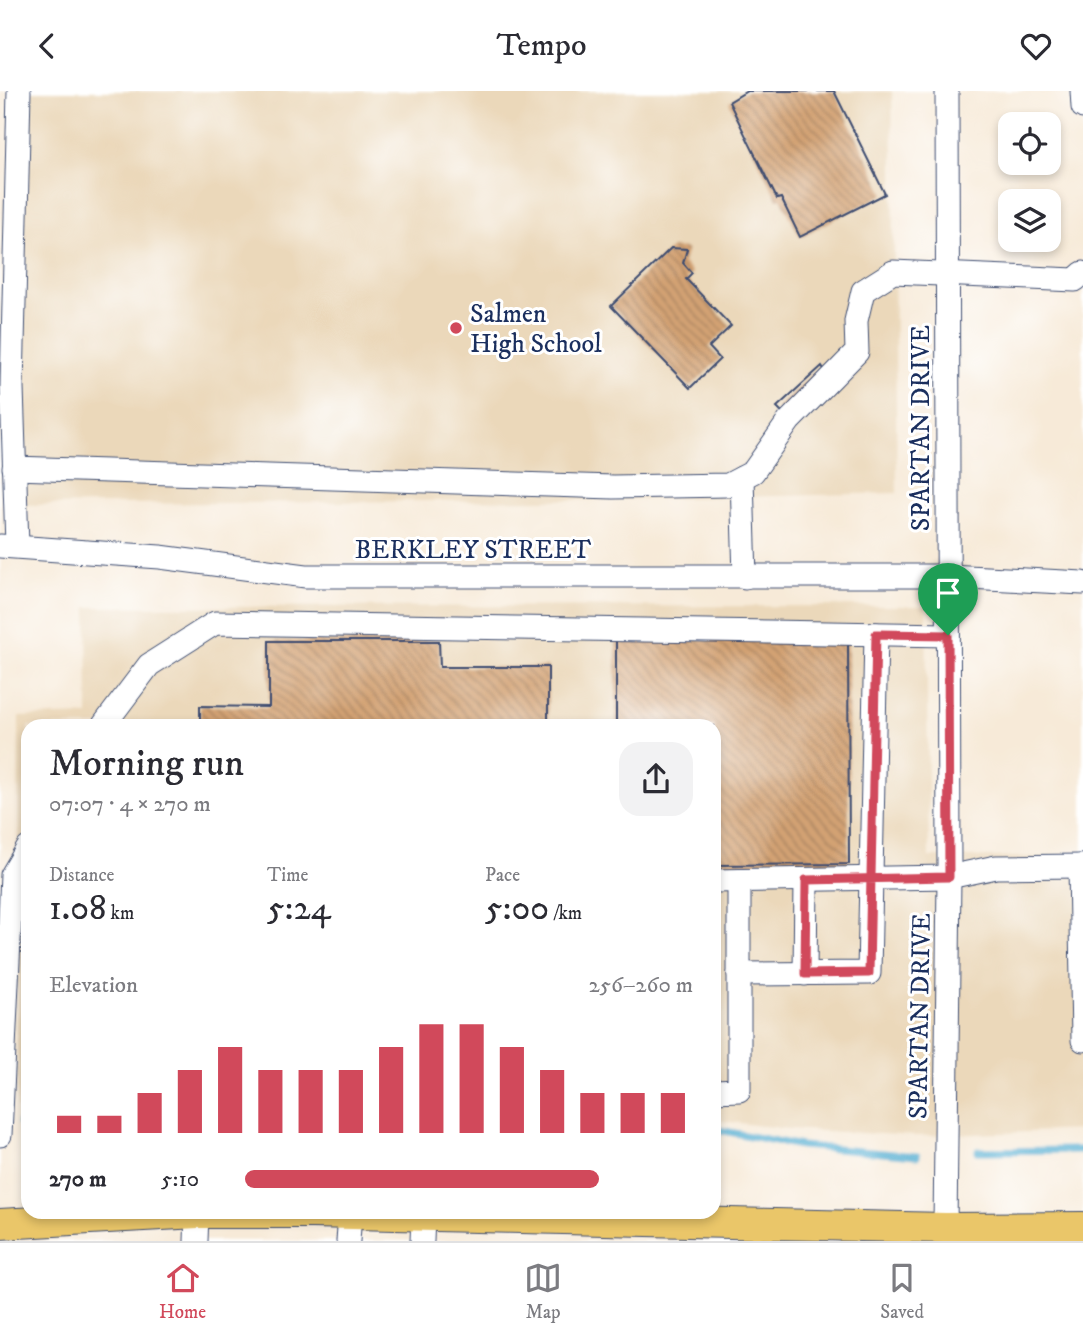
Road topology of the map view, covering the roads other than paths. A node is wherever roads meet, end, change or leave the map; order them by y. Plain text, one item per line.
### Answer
1 (19, 91) edge
2 (947, 91) edge
3 (1082, 91) edge
4 (1083, 107) edge
5 (947, 274) junction
6 (1080, 282) edge
7 (14, 468) junction
8 (742, 478) junction
9 (8, 546) edge
10 (948, 576) junction
11 (745, 577) junction
12 (1083, 583) edge
13 (876, 634) junction
14 (948, 635) junction
15 (108, 719) edge
16 (21, 860) edge
17 (1081, 866) edge
18 (949, 877) junction
19 (870, 879) junction
20 (806, 880) junction
21 (721, 881) edge
22 (738, 881) junction
23 (20, 890) edge
24 (18, 973) edge
25 (739, 974) junction
26 (805, 974) junction
27 (1083, 1040) edge
28 (721, 1091) edge
29 (0, 1135) edge
30 (90, 1219) edge
31 (197, 1219) edge
32 (279, 1219) edge
33 (449, 1219) edge
34 (503, 1219) edge
35 (674, 1219) edge
36 (708, 1219) edge
37 (0, 1224) edge
38 (349, 1227) edge
39 (1083, 1227) edge
40 (422, 1228) edge
41 (945, 1228) junction
42 (630, 1231) edge
43 (901, 1233) edge
44 (196, 1241) edge

1 - 7 street
2 - 5 street, SPARTAN DRIVE
3 - 4 street
5 - 6 street
5 - 8 street
5 - 10 street, SPARTAN DRIVE
7 - 8 street
7 - 9 street
8 - 11 street
9 - 11 street, BERKLEY STREET
10 - 11 street, BERKLEY STREET
10 - 12 street, BERKLEY STREET
10 - 14 street, SPARTAN DRIVE
13 - 14 street
13 - 15 street
13 - 19 street
14 - 18 street, SPARTAN DRIVE
16 - 23 street
17 - 18 street
17 - 27 street
18 - 19 street
18 - 41 street, SPARTAN DRIVE
19 - 20 street
19 - 26 street
20 - 22 street
20 - 26 street
21 - 22 street
22 - 25 street
23 - 24 street
24 - 29 street
25 - 26 street
25 - 28 street
30 - 37 main road
31 - 44 street
32 - 38 main road
33 - 40 main road
34 - 42 main road
35 - 42 main road
36 - 43 main road
38 - 40 main road
39 - 41 main road
41 - 43 main road

